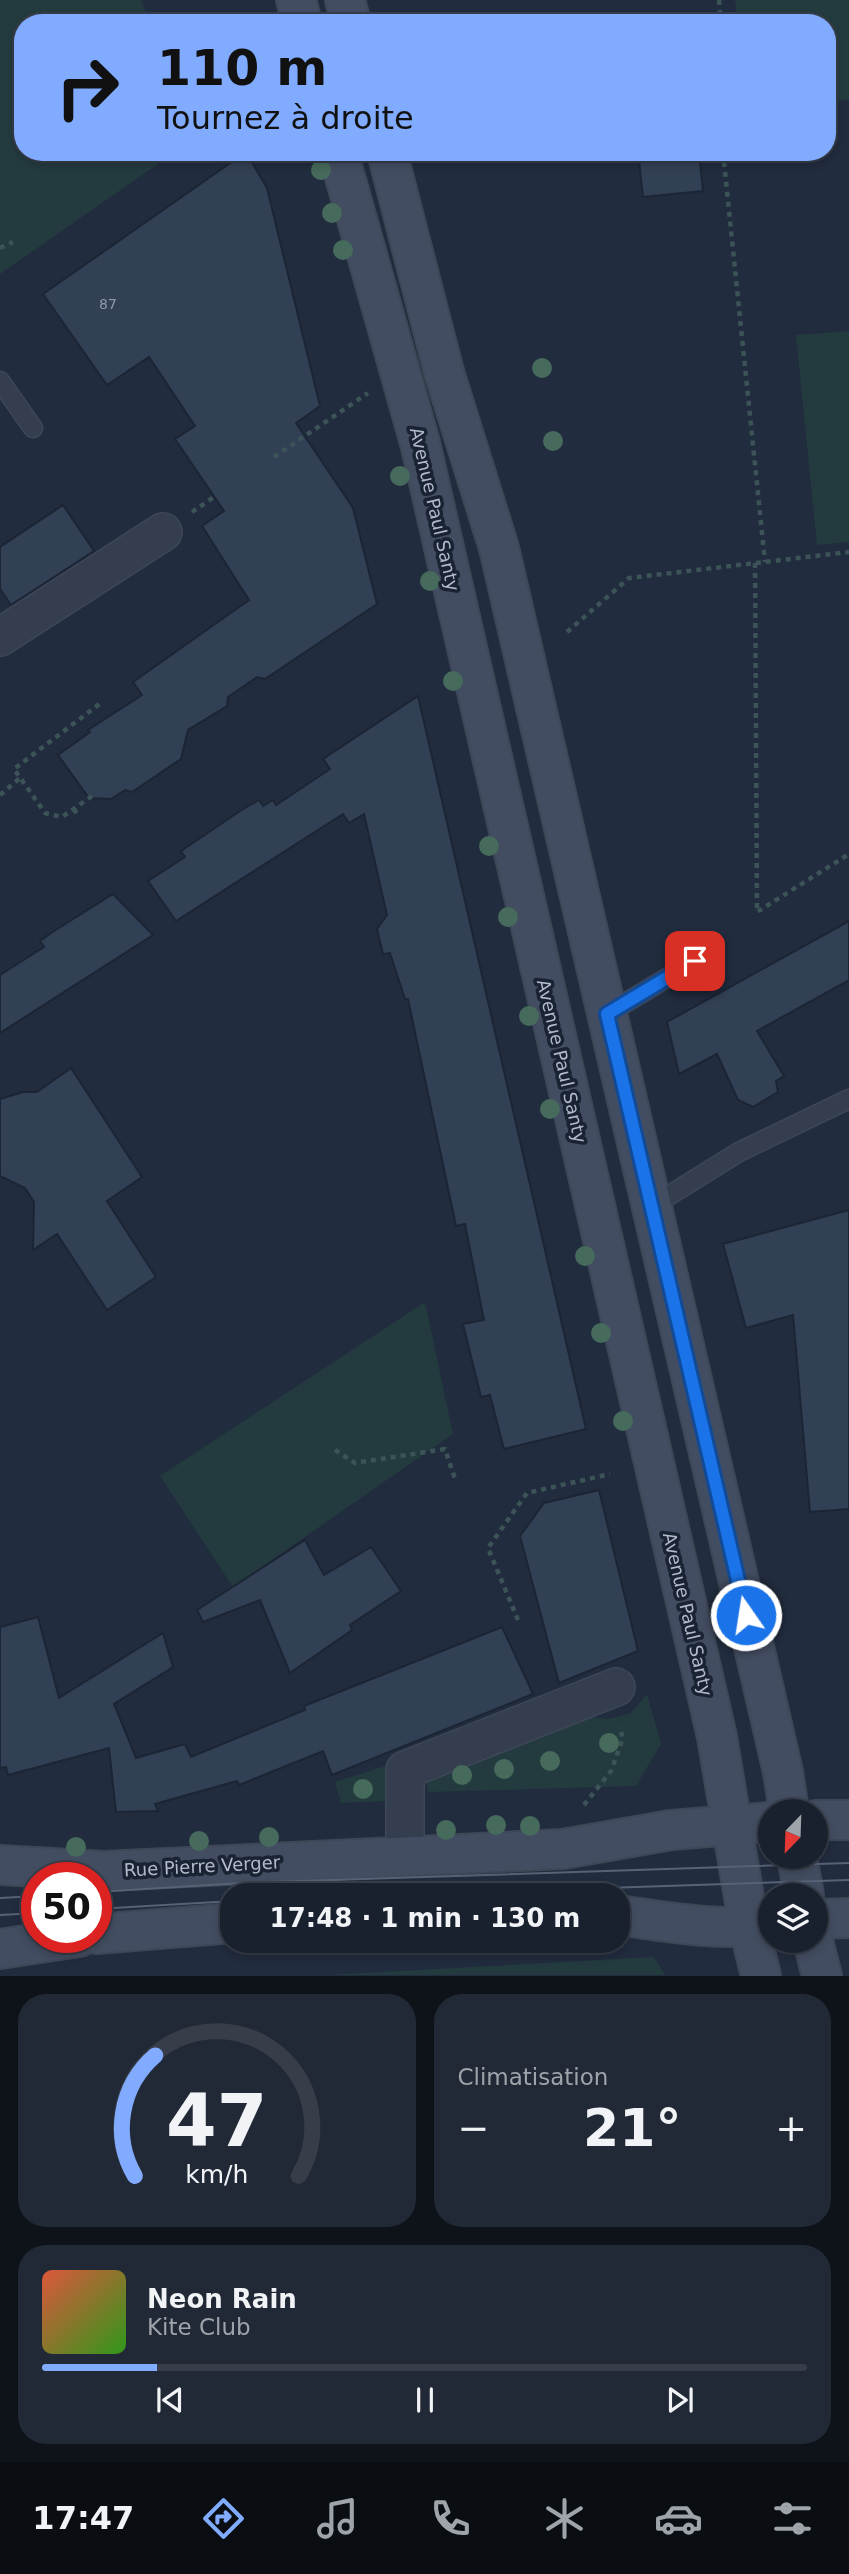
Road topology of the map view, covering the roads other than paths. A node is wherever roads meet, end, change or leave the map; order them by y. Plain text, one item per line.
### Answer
1 (341, 161) edge
2 (389, 161) edge
3 (0, 381) edge
4 (33, 428) dead end
5 (163, 532) dead end
6 (0, 637) edge
7 (695, 961) dead end
8 (607, 1014) junction
9 (849, 1099) edge
10 (652, 1206) junction
11 (653, 1459) junction
12 (713, 1466) junction
13 (610, 1689) road end
14 (787, 1799) edge
15 (828, 1820) edge
16 (849, 1820) edge
17 (752, 1824) edge
18 (405, 1855) junction
19 (0, 1865) edge
20 (758, 1900) edge
21 (630, 1917) edge
22 (849, 1918) edge
23 (828, 1919) edge
24 (220, 1924) edge
25 (758, 1926) edge
26 (112, 1933) edge
27 (21, 1946) edge
28 (0, 1949) edge
29 (761, 1953) edge
30 (816, 1953) edge
31 (761, 1976) edge
32 (822, 1976) edge

1 - 11 main road, Avenue Paul Santy
2 - 8 main road
3 - 4 lane
5 - 6 street
7 - 8 lane
8 - 10 main road
9 - 10 lane
10 - 12 main road
11 - 12 main road
11 - 17 main road, Avenue Paul Santy
12 - 14 main road
13 - 18 street
15 - 16 main road
17 - 18 main road, Rue Pierre Verger
17 - 20 main road, Avenue Paul Santy
18 - 19 main road, Rue Pierre Verger
21 - 25 main road
22 - 23 main road
24 - 26 main road
27 - 28 main road
29 - 31 main road, Avenue Paul Santy
30 - 32 main road

